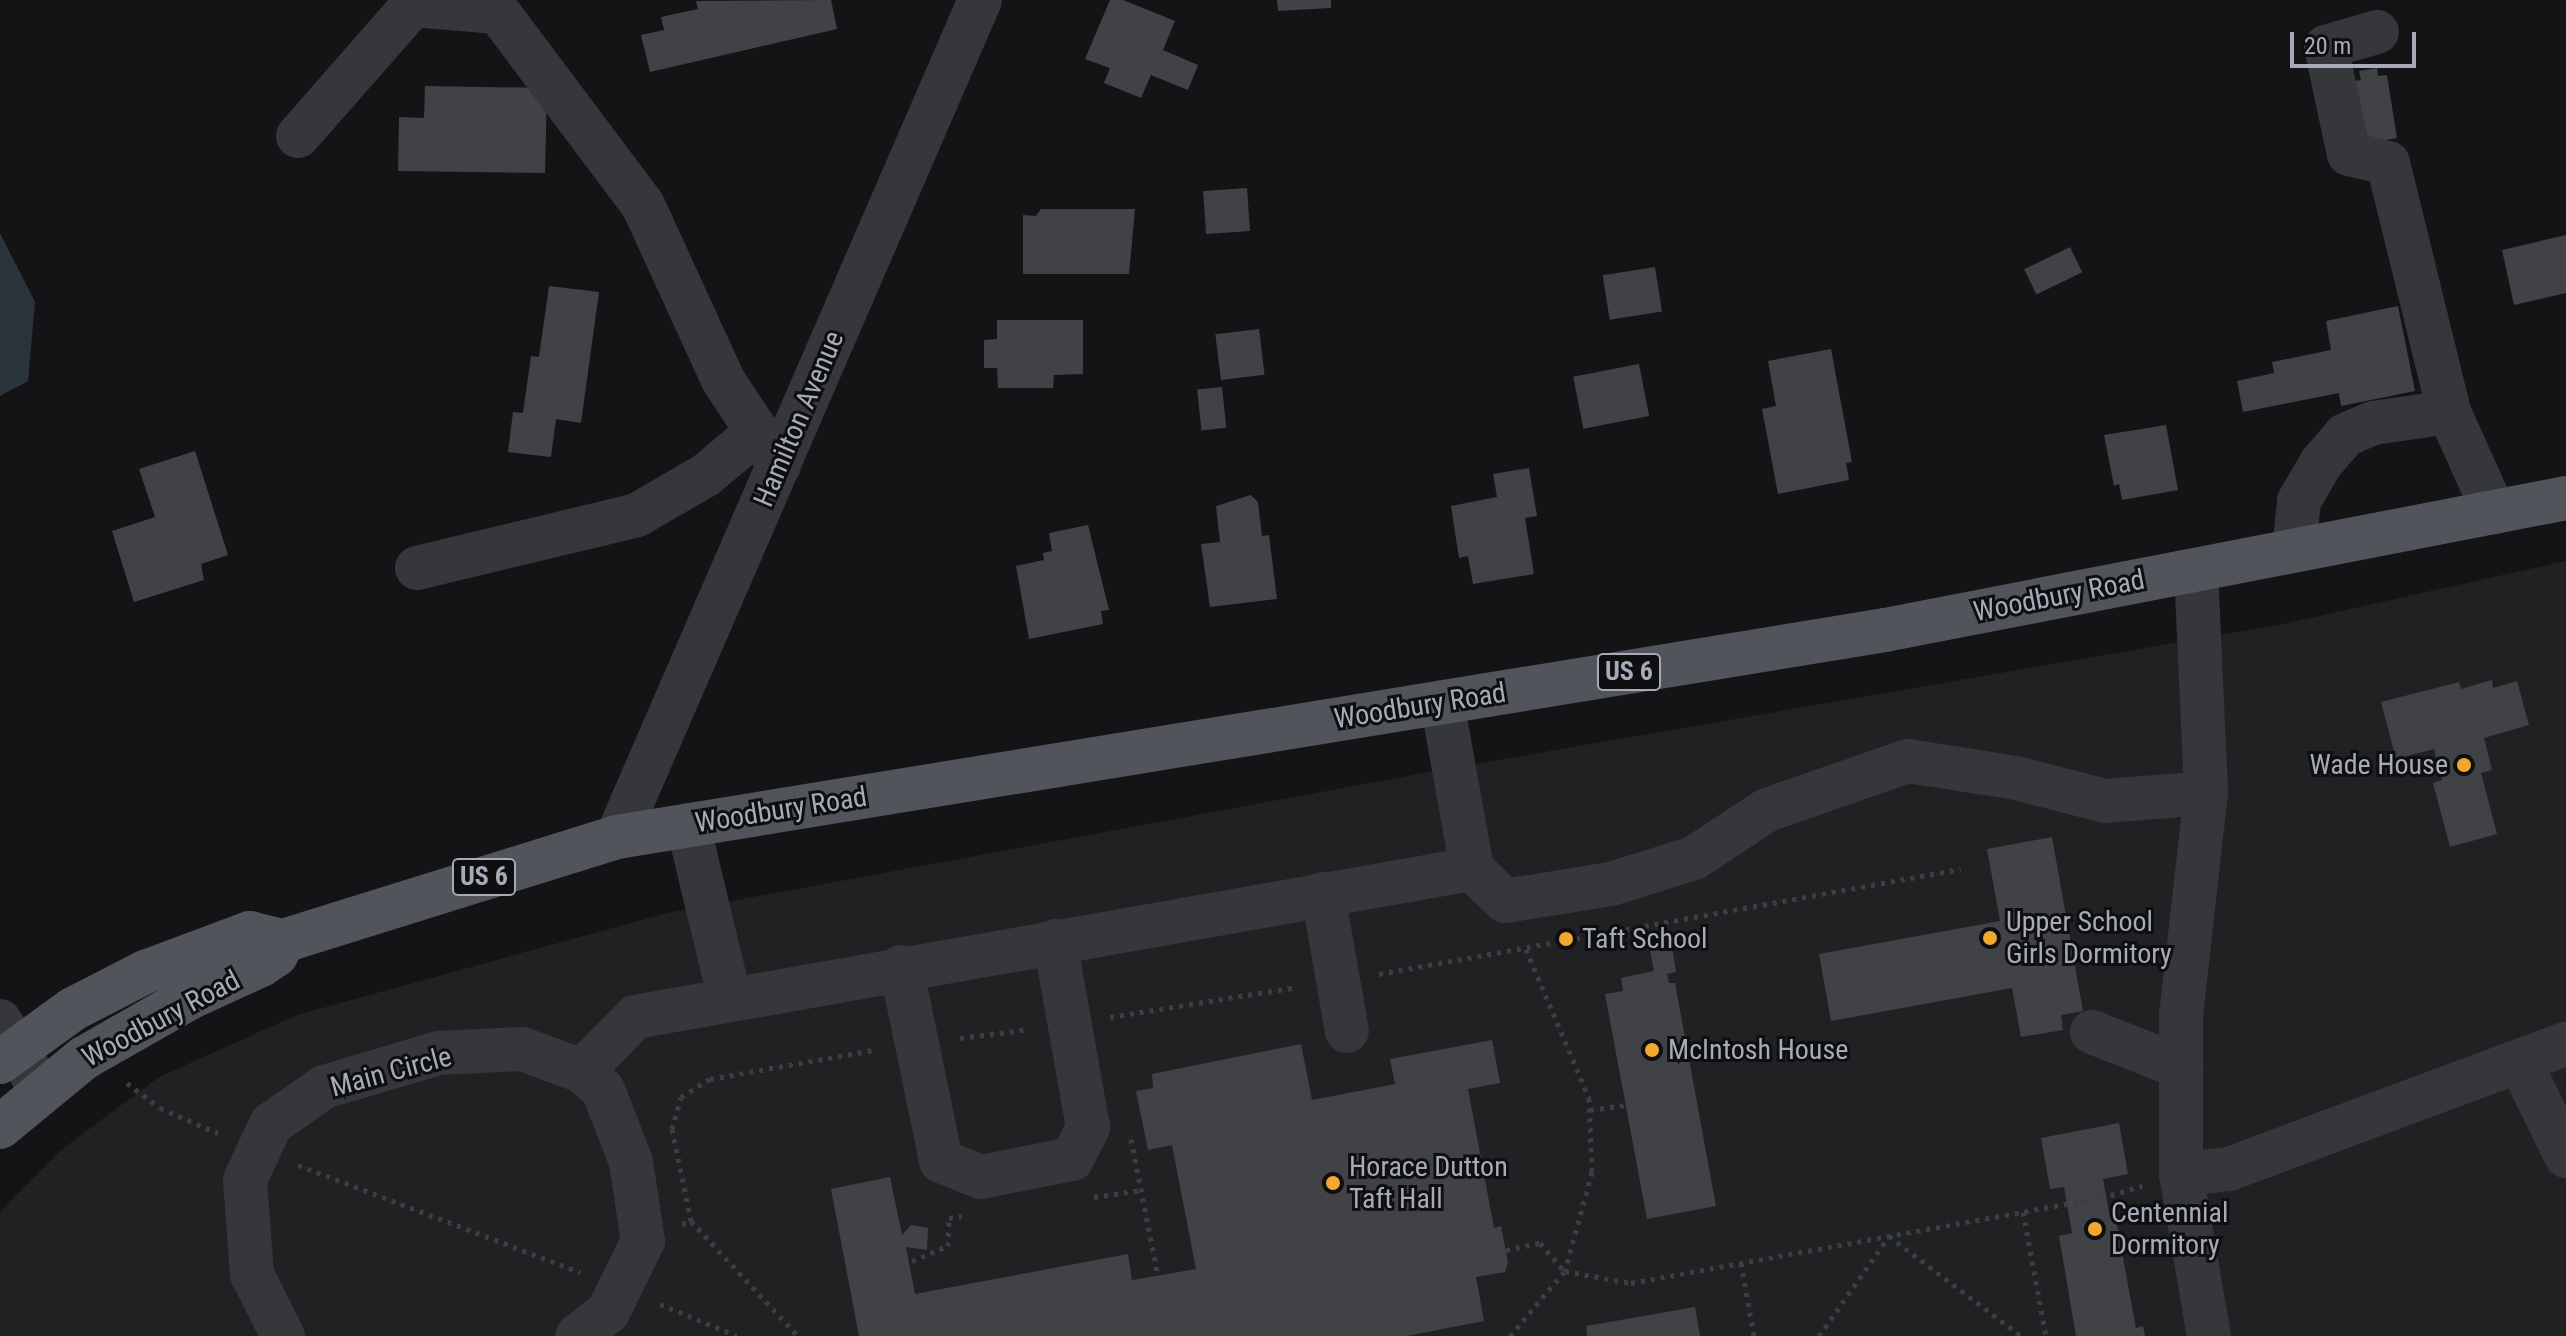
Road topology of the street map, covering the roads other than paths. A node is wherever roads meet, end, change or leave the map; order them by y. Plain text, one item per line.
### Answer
1 (980, 0) edge
2 (2377, 32) dead end
3 (298, 136) dead end
4 (2449, 412) junction
5 (768, 449) junction
6 (2566, 498) edge
7 (2494, 512) junction
8 (2294, 551) junction
9 (417, 568) dead end
10 (2196, 570) junction
11 (1442, 702) junction
12 (2206, 793) junction
13 (688, 825) junction
14 (617, 837) junction
15 (1472, 869) junction
16 (1323, 894) junction
17 (283, 941) junction
18 (1055, 941) junction
19 (901, 967) junction
20 (729, 996) junction
21 (1347, 1031) dead end
22 (2092, 1032) dead end
23 (5, 1044) edge
24 (2566, 1044) edge
25 (2520, 1062) junction
26 (2181, 1067) junction
27 (582, 1071) junction
28 (41, 1090) junction
29 (0, 1127) edge
30 (2566, 1156) edge
31 (2181, 1174) junction
32 (278, 1333) edge
33 (577, 1336) edge
34 (2209, 1336) edge

1 - 5 street, Hamilton Avenue
2 - 4 street
3 - 5 street
4 - 7 street
4 - 8 street
5 - 9 street
5 - 14 street, Hamilton Avenue
6 - 7 main road, Woodbury Road / US 6
7 - 8 main road, Woodbury Road / US 6
8 - 10 main road, Woodbury Road / US 6
10 - 11 main road, Woodbury Road / US 6
10 - 12 street
11 - 13 main road, Woodbury Road / US 6
11 - 15 street
12 - 15 street
12 - 26 street
13 - 14 main road, Woodbury Road / US 6
13 - 20 street
14 - 17 main road, Woodbury Road / US 6
15 - 16 street
16 - 18 street
16 - 21 street
17 - 23 main road, Woodbury Road / US 6
17 - 28 main road, Woodbury Road / US 6
18 - 19 street
18 - 19 street
19 - 20 street
20 - 27 street
22 - 26 street
23 - 28 street
24 - 25 street
25 - 30 street
25 - 31 street
26 - 31 street
27 - 32 street, Main Circle
27 - 33 street, Main Circle
28 - 29 main road, Woodbury Road / US 6
31 - 34 street

